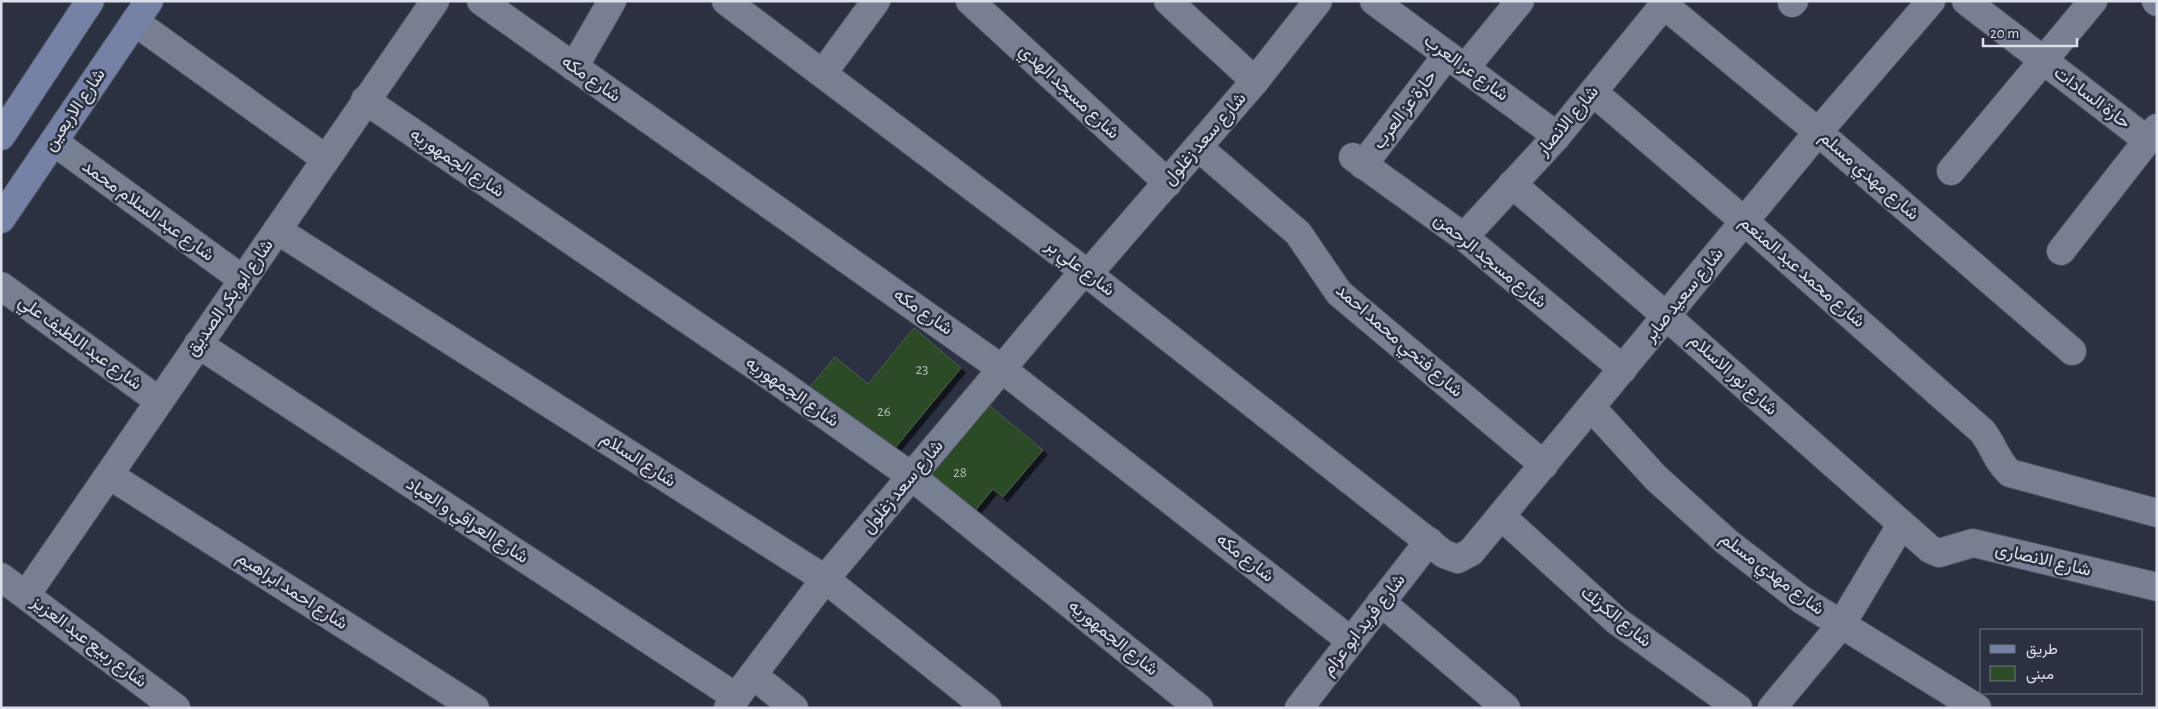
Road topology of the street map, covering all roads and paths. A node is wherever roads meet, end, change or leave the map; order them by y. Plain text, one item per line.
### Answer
1 (90, 1) edge
2 (481, 1) edge
3 (612, 1) edge
4 (726, 1) edge
5 (876, 1) edge
6 (970, 1) edge
7 (1168, 1) edge
8 (1318, 1) edge
9 (1374, 1) edge
10 (1520, 1) edge
11 (1931, 1) edge
12 (1966, 1) edge
13 (2093, 1) edge
14 (430, 3) edge
15 (1665, 3) edge
16 (142, 11) edge
17 (1456, 61) junction
18 (2044, 61) junction
19 (574, 67) junction
20 (822, 73) junction
21 (1255, 81) junction
22 (1592, 92) junction
23 (365, 100) junction
24 (1818, 132) junction
25 (2152, 134) edge
26 (1, 136) edge
27 (1557, 136) junction
28 (54, 142) junction
29 (1198, 148) junction
30 (326, 159) junction
31 (1358, 161) joint
32 (1951, 171) dead end
33 (1168, 184) junction
34 (1512, 184) junction
35 (1, 219) edge
36 (1744, 221) junction
37 (277, 230) junction
38 (1464, 237) junction
39 (2061, 250) dead end
40 (1086, 273) junction
41 (242, 279) junction
42 (1, 286) edge
43 (1666, 315) junction
44 (198, 344) junction
45 (2072, 351) dead end
46 (1002, 368) junction
47 (1623, 369) junction
48 (159, 401) junction
49 (1592, 408) junction
50 (1544, 465) junction
51 (109, 475) junction
52 (911, 476) junction
53 (2157, 513) edge
54 (1501, 516) junction
55 (1902, 525) junction
56 (1429, 541) junction
57 (1930, 549) joint
58 (1, 577) edge
59 (825, 579) junction
60 (2157, 587) edge
61 (26, 595) junction
62 (1381, 602) junction
63 (1841, 625) junction
64 (1351, 641) junction
65 (753, 675) junction
66 (732, 703) edge
67 (176, 708) edge
68 (475, 708) edge
69 (794, 708) edge
70 (987, 708) edge
71 (1200, 708) edge
72 (1299, 708) edge
73 (1506, 708) edge
74 (1738, 708) edge
75 (1772, 708) edge
76 (1977, 708) edge

1 - 26 street
2 - 19 street, شارع مكه
3 - 19 street
4 - 20 street, شارع علي بر
5 - 20 street
6 - 33 street, شارع مسجد الهدي
7 - 21 street
8 - 21 street, شارع سعد زغلول
9 - 17 street, شارع عز العرب
10 - 17 street, حارة عز العرب
11 - 24 street, شارع سعيد صابر
12 - 18 street, حارة السادات
13 - 18 street
14 - 23 street, شارع ابو بكر الصديق
15 - 22 street, شارع الانصار
15 - 24 street, شارع مهدي مسلم
16 - 28 street, شارع الاربعين
16 - 30 street
17 - 27 street, شارع عز العرب
17 - 31 street, حارة عز العرب
18 - 25 street, حارة السادات
18 - 32 street
19 - 46 street, شارع مكه
20 - 40 street, شارع علي بر
21 - 29 street, شارع سعد زغلول
22 - 27 street, شارع الانصار
22 - 36 street, شارع محمد عبد المنعم
23 - 30 street, شارع ابو بكر الصديق
23 - 52 street, شارع الجمهوريه
24 - 36 street, شارع سعيد صابر
24 - 45 street, شارع مهدي مسلم
25 - 39 street
27 - 34 street, شارع الانصار
28 - 35 street, شارع الاربعين
28 - 41 street, شارع عبد السلام محمد
29 - 33 street, شارع سعد زغلول
29 - 50 street, شارع فتحي محمد احمد
30 - 37 street, شارع ابو بكر الصديق
31 - 38 street, شارع مسجد الرحمن
33 - 40 street, شارع سعد زغلول
34 - 38 street, شارع الانصار
34 - 43 street, شارع نور الاسلام
36 - 43 street, شارع سعيد صابر
36 - 53 street, شارع محمد عبد المنعم
37 - 41 street, شارع ابو بكر الصديق
37 - 59 street, شارع السلام
38 - 47 street, شارع مسجد الرحمن
40 - 46 street, شارع سعد زغلول
40 - 56 street, شارع علي بر
41 - 44 street, شارع ابو بكر الصديق
42 - 48 street, شارع عبد اللطيف علي
43 - 47 street, شارع سعيد صابر
43 - 55 street, شارع نور الاسلام
44 - 48 street, شارع ابو بكر الصديق
44 - 66 street, شارع العراقي و العباد
46 - 52 street, شارع سعد زغلول
46 - 64 street, شارع مكه
47 - 49 street, شارع سعيد صابر
48 - 51 street, شارع ابو بكر الصديق
49 - 50 street, شارع سعيد صابر
49 - 63 street, شارع مهدي مسلم
50 - 54 street, شارع سعيد صابر
51 - 61 street, شارع ابو بكر الصديق
51 - 68 street, شارع احمد ابراهيم
52 - 59 street, شارع سعد زغلول
52 - 71 street, شارع الجمهوريه
54 - 56 street, شارع سعيد صابر
54 - 74 street, شارع الكرنك
55 - 57 street, شارع نور الاسلام
55 - 63 street
56 - 62 street, شارع فريد ابو عزام
57 - 60 street, شارع الانصارى
58 - 61 street, شارع ربيع عبد العزيز
59 - 65 street, شارع سعد زغلول
59 - 70 street, شارع السلام
61 - 67 street, شارع ربيع عبد العزيز
62 - 64 street, شارع فريد ابو عزام
62 - 73 street
63 - 75 street
63 - 76 street, شارع مهدي مسلم
64 - 72 street, شارع فريد ابو عزام
65 - 66 street, شارع سعد زغلول
65 - 69 street

